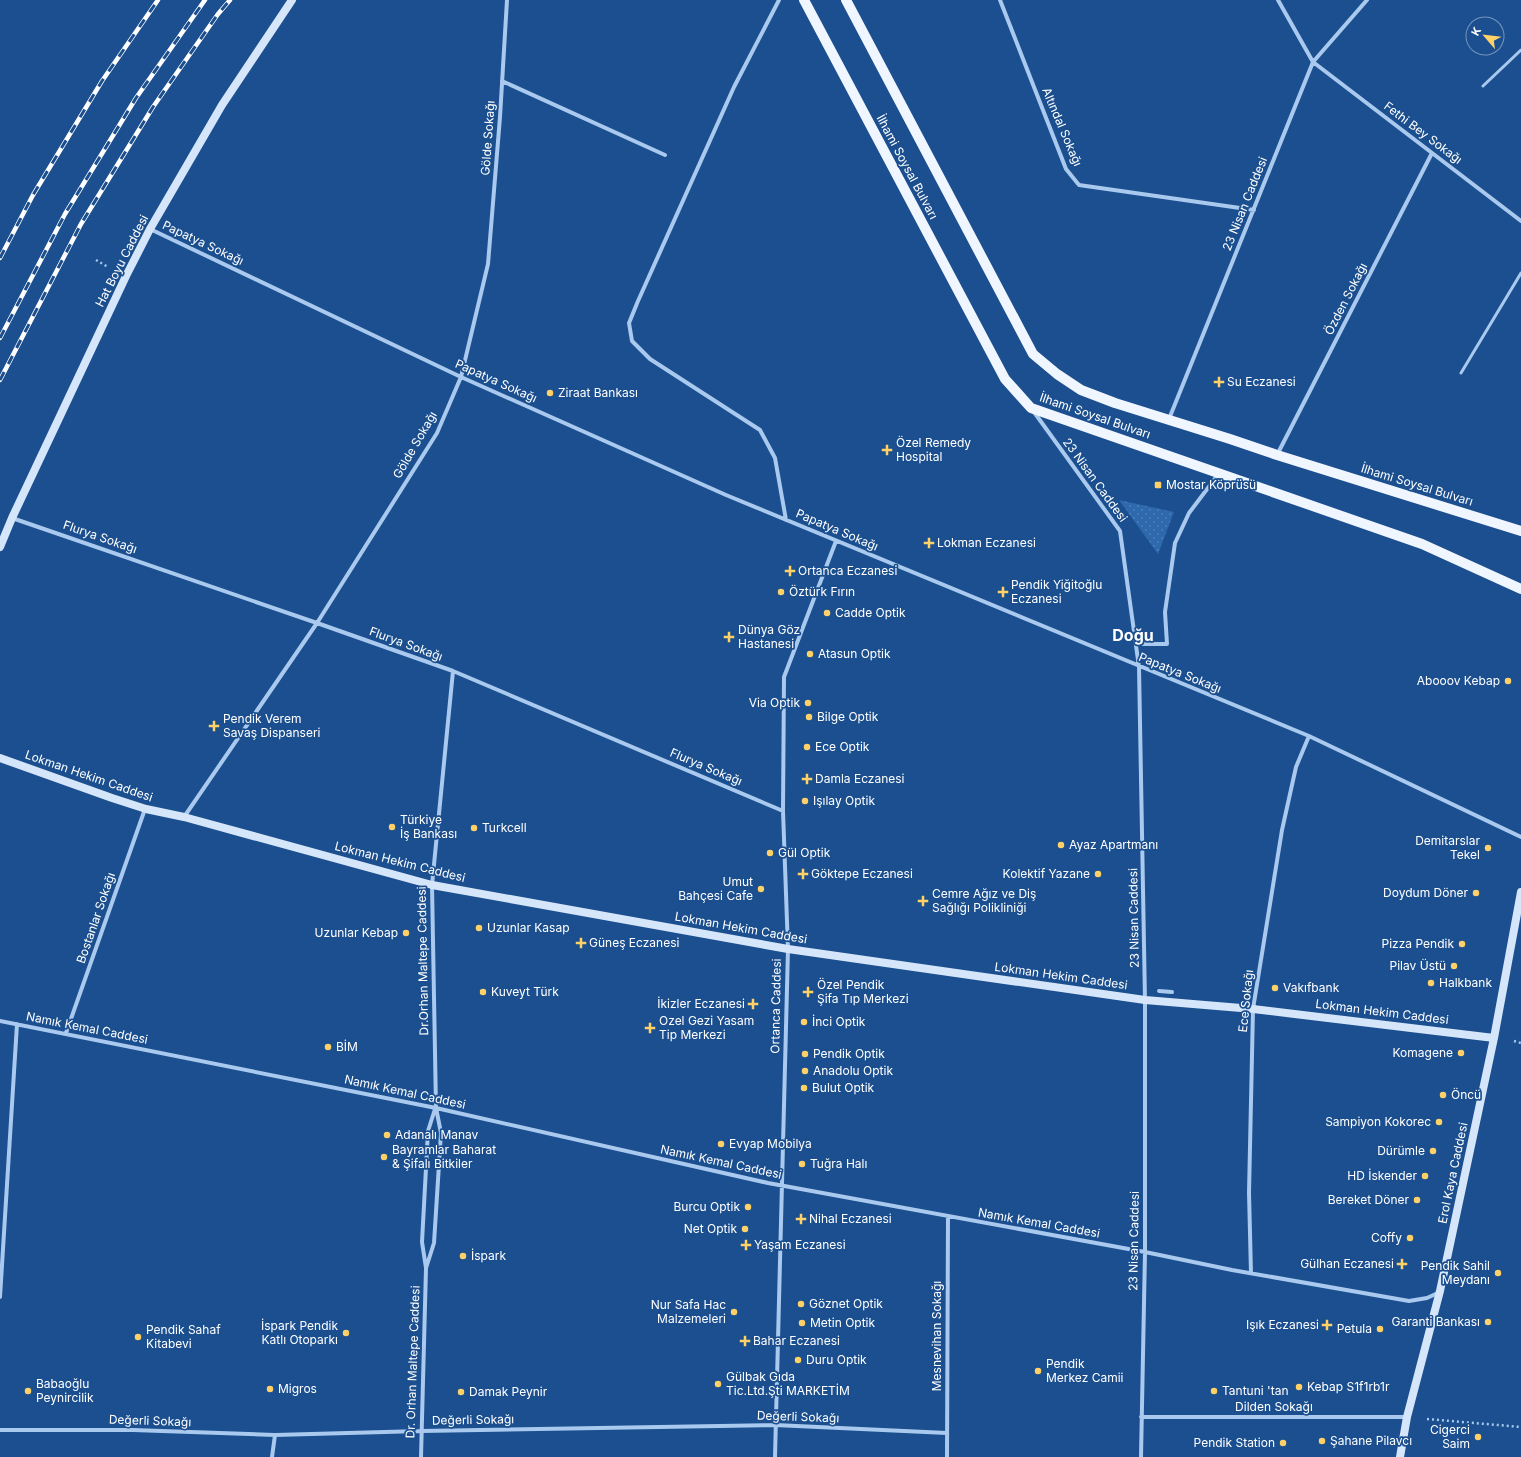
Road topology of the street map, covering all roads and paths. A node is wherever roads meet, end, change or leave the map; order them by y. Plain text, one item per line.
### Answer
1 (292, 0) edge
2 (506, 0) edge
3 (779, 0) edge
4 (804, 0) edge
5 (846, 0) edge
6 (1000, 0) edge
7 (1278, 0) edge
8 (1367, 0) edge
9 (1521, 50) edge
10 (1314, 62) junction
11 (502, 81) junction
12 (1483, 86) dead end
13 (1432, 153) junction
14 (665, 155) dead end
15 (1254, 210) junction
16 (1521, 221) edge
17 (150, 229) junction
18 (1521, 273) edge
19 (1461, 373) dead end
20 (461, 377) junction
21 (1031, 408) junction
22 (1169, 419) junction
23 (1277, 455) junction
24 (1217, 476) dead end
25 (12, 518) junction
26 (786, 520) junction
27 (1521, 531) edge
28 (836, 541) junction
29 (0, 547) edge
30 (1521, 589) edge
31 (317, 623) junction
32 (1136, 644) junction
33 (1139, 667) junction
34 (453, 671) junction
35 (1309, 736) junction
36 (0, 758) edge
37 (146, 809) junction
38 (783, 811) junction
39 (184, 817) junction
40 (1521, 837) edge
41 (432, 886) junction
42 (1521, 892) edge
43 (788, 949) junction
44 (1159, 991) dead end
45 (1172, 992) dead end
46 (1145, 1000) junction
47 (1253, 1009) junction
48 (0, 1021) edge
49 (17, 1024) junction
50 (66, 1033) junction
51 (1494, 1038) junction
52 (436, 1108) junction
53 (781, 1186) junction
54 (948, 1216) junction
55 (1145, 1252) junction
56 (426, 1268) junction
57 (1252, 1273) junction
58 (1440, 1292) junction
59 (0, 1297) edge
60 (1141, 1417) junction
61 (1407, 1417) junction
62 (775, 1425) junction
63 (1521, 1427) edge
64 (0, 1430) edge
65 (421, 1431) junction
66 (947, 1433) junction
67 (274, 1435) junction
68 (272, 1457) edge
69 (421, 1457) edge
70 (775, 1457) edge
71 (947, 1457) edge
72 (1140, 1457) edge
73 (1400, 1457) edge

1 - 17 street, Hat Boyu Caddesi
2 - 11 street, Gölde Sokağı
3 - 26 street
4 - 21 main road, İlhami Soysal Bulvarı
5 - 22 main road, İlhami Soysal Bulvarı
6 - 15 street, Altındal Sokağı
7 - 10 street
8 - 10 street, 23 Nisan Caddesi
9 - 12 lane
10 - 13 street, Fethi Bey Sokağı
10 - 15 street, 23 Nisan Caddesi
11 - 14 street
11 - 20 street, Gölde Sokağı
13 - 16 street, Fethi Bey Sokağı
13 - 23 street, Özden Sokağı
15 - 22 street, 23 Nisan Caddesi
17 - 20 street, Papatya Sokağı
17 - 25 street, Hat Boyu Caddesi
18 - 19 lane
20 - 26 street, Papatya Sokağı
20 - 31 street, Gölde Sokağı
21 - 30 main road, İlhami Soysal Bulvarı
21 - 32 street, 23 Nisan Caddesi
22 - 23 main road, İlhami Soysal Bulvarı
23 - 27 main road, İlhami Soysal Bulvarı
24 - 32 street
25 - 29 street, Hat Boyu Caddesi
25 - 31 street, Flurya Sokağı
26 - 28 street, Papatya Sokağı
28 - 33 street, Papatya Sokağı
28 - 38 street, Ortanca Caddesi
31 - 34 street, Flurya Sokağı
31 - 39 street, Gölde Sokağı
32 - 33 street, 23 Nisan Caddesi
33 - 35 street, Papatya Sokağı
33 - 46 street, 23 Nisan Caddesi
34 - 38 street, Flurya Sokağı
34 - 41 street, Dr.Orhan Maltepe Caddesi
35 - 40 street, Papatya Sokağı
35 - 47 street, Ece Sokağı
36 - 37 street, Lokman Hekim Caddesi
37 - 39 street, Lokman Hekim Caddesi
37 - 50 street, Bostanlar Sokağı
38 - 43 street, Ortanca Caddesi
39 - 41 street, Lokman Hekim Caddesi
41 - 43 street, Lokman Hekim Caddesi
41 - 52 street, Dr.Orhan Maltepe Caddesi
42 - 51 street, Erol Kaya Caddesi
43 - 46 street, Lokman Hekim Caddesi
43 - 53 street, Ortanca Caddesi
44 - 45 street
46 - 47 street, Lokman Hekim Caddesi
46 - 55 street, 23 Nisan Caddesi
47 - 51 street, Lokman Hekim Caddesi
47 - 57 street, Ece Sokağı
48 - 49 street, Namık Kemal Caddesi
49 - 50 street, Namık Kemal Caddesi
49 - 59 street
50 - 52 street, Namık Kemal Caddesi
51 - 58 street, Erol Kaya Caddesi
52 - 53 street, Namık Kemal Caddesi
52 - 56 street, Dr.Orhan Maltepe Caddesi
52 - 56 street, Dr.Orhan Maltepe Caddesi
53 - 54 street, Namık Kemal Caddesi
53 - 62 street, Ortanca Caddesi
54 - 55 street, Namık Kemal Caddesi
54 - 66 street, Mesnevihan Sokağı
55 - 57 street, Namık Kemal Caddesi
55 - 60 street, 23 Nisan Caddesi
56 - 65 street, Dr. Orhan Maltepe Caddesi
57 - 58 street, Namık Kemal Caddesi
58 - 61 street, Erol Kaya Caddesi
60 - 61 street, Dilden Sokağı
60 - 72 street, 23 Nisan Caddesi
61 - 63 path
61 - 73 street, Erol Kaya Caddesi
62 - 65 street, Değerli Sokağı
62 - 66 street, Değerli Sokağı
62 - 70 street, Ortanca Caddesi
64 - 67 street, Değerli Sokağı
65 - 67 street, Değerli Sokağı
65 - 69 street, Dr. Orhan Maltepe Caddesi
66 - 71 street, Mesnevihan Sokağı
67 - 68 street

